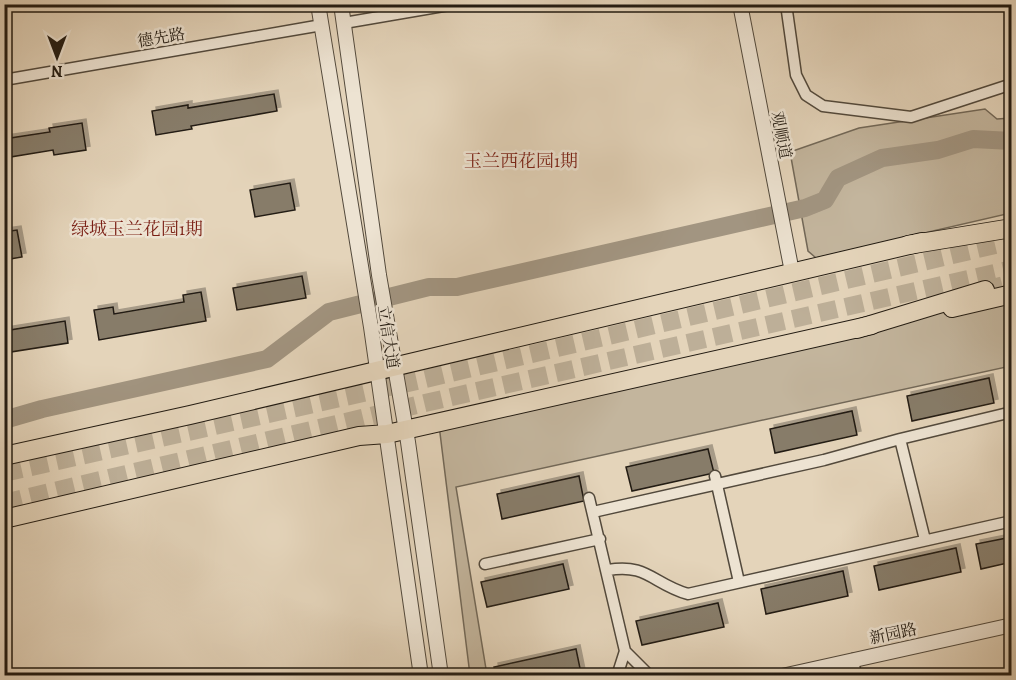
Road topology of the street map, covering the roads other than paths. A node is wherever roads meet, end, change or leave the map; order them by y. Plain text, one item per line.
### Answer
1 (318, 4) edge
2 (426, 4) edge
3 (455, 4) edge
4 (740, 4) edge
5 (746, 4) edge
6 (786, 4) edge
7 (343, 15) edge
8 (322, 22) junction
9 (4, 75) edge
10 (4, 80) edge
11 (1011, 84) edge
12 (780, 201) junction
13 (1011, 222) edge
14 (1011, 228) edge
15 (908, 245) junction
16 (794, 272) junction
17 (985, 290) tunnel mouth
18 (1011, 294) edge
19 (857, 329) junction
20 (386, 369) junction
21 (1011, 412) edge
22 (406, 429) junction
23 (387, 434) junction
24 (900, 439) junction
25 (4, 456) edge
26 (716, 481) junction
27 (589, 498) dead end
28 (592, 512) junction
29 (4, 519) edge
30 (1011, 521) edge
31 (600, 539) junction
32 (925, 540) junction
33 (485, 564) dead end
34 (608, 570) junction
35 (739, 582) junction
36 (1011, 627) edge
37 (625, 651) junction
38 (855, 666) edge
39 (421, 675) edge
40 (441, 675) edge
41 (616, 675) edge
42 (650, 675) edge
43 (782, 675) edge
44 (804, 675) edge

1 - 8 street, 立信大道
2 - 7 street
3 - 7 street
4 - 12 street, 观顺道
5 - 12 street, 观顺道
6 - 11 street
7 - 20 street, 立信大道
8 - 9 street, 德先路
8 - 10 street, 德先路
8 - 20 street, 立信大道
12 - 16 street, 观顺道
13 - 15 main road
14 - 15 main road
15 - 16 main road
16 - 20 main road
17 - 19 main road
18 - 19 main road
19 - 22 main road
20 - 22 street, 立信大道
20 - 23 street, 立信大道
20 - 25 main road
21 - 24 street
22 - 23 main road
22 - 40 street, 立信大道
23 - 29 main road
23 - 39 street, 立信大道
24 - 26 street
24 - 32 street
26 - 28 street
26 - 35 street
27 - 28 street
28 - 31 street
30 - 32 street
31 - 33 street
31 - 34 street
32 - 35 street
34 - 35 street
34 - 37 street
36 - 38 street, 新园路
37 - 41 street
37 - 42 street
38 - 43 street, 新园路
38 - 44 street, 新园路

